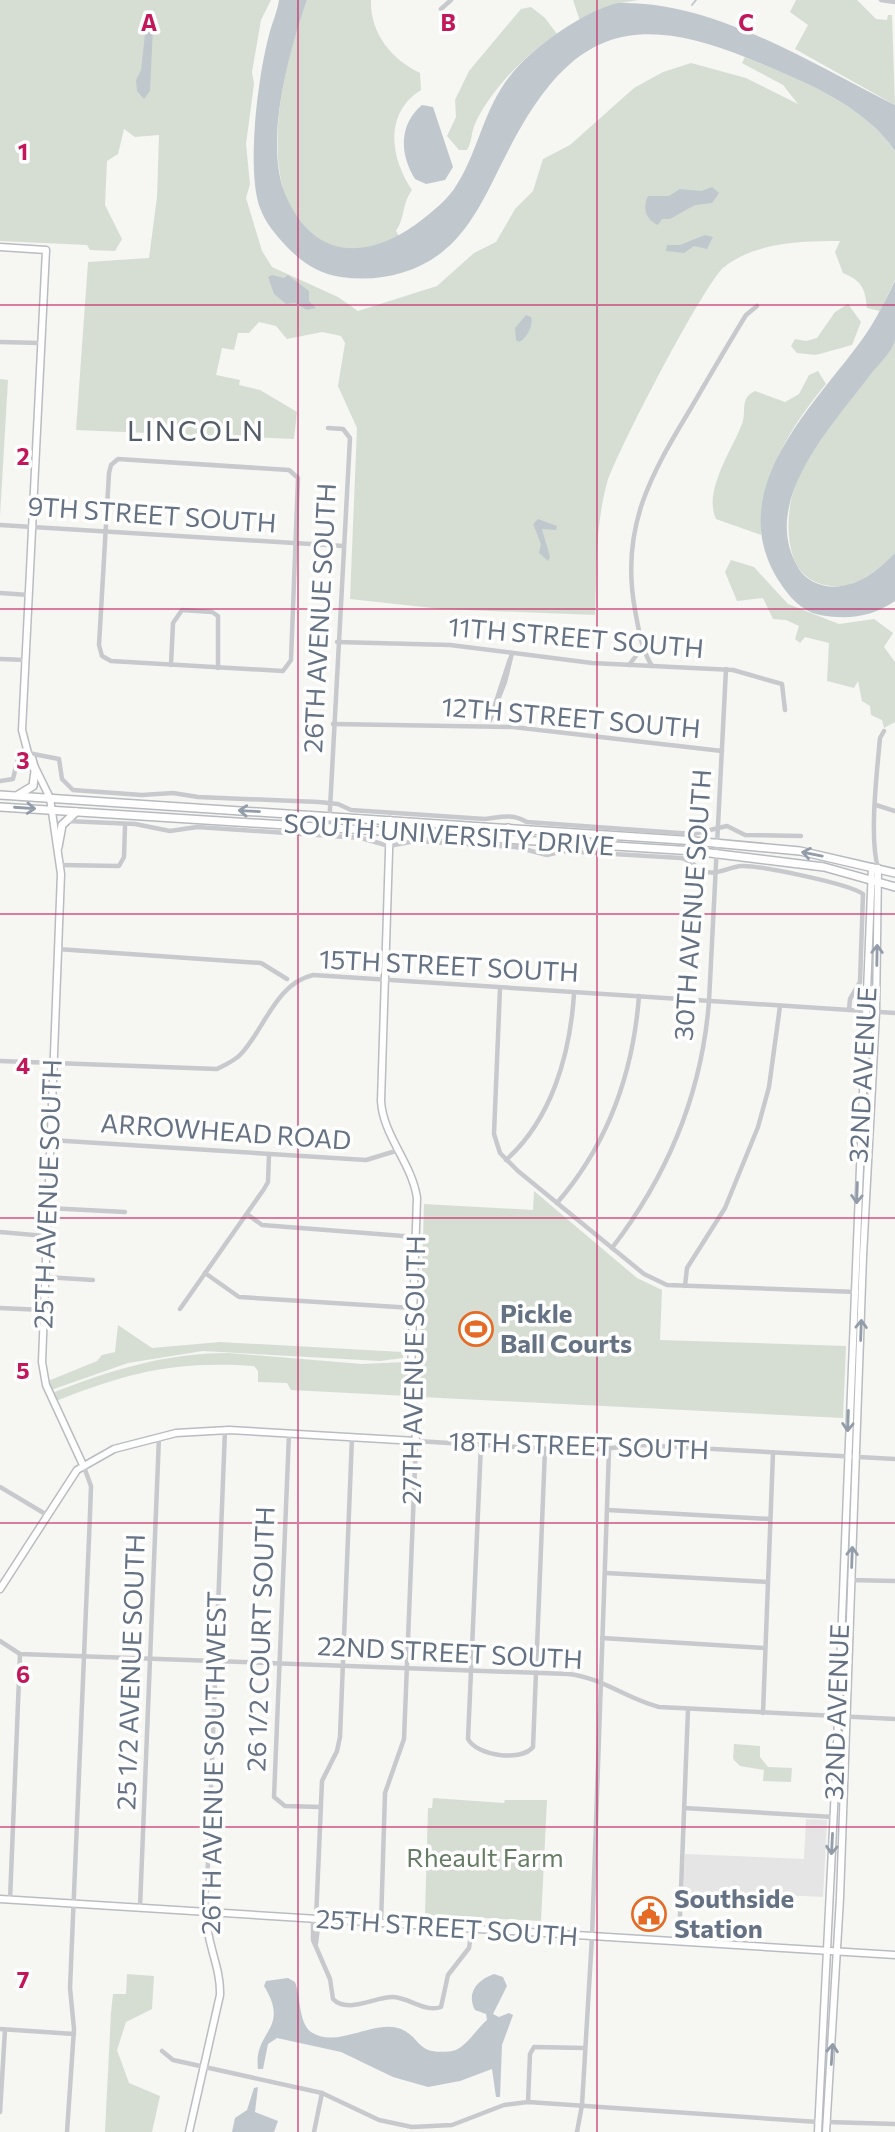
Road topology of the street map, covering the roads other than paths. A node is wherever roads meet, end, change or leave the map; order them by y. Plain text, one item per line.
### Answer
1 (451, 0) edge
2 (881, 0) edge
3 (895, 2) edge
4 (441, 9) dead end
5 (0, 247) edge
6 (757, 306) dead end
7 (0, 342) edge
8 (41, 344) junction
9 (328, 428) dead end
10 (0, 525) edge
11 (34, 526) junction
12 (105, 531) junction
13 (296, 543) junction
14 (343, 546) junction
15 (0, 593) edge
16 (29, 595) junction
17 (337, 642) junction
18 (642, 648) junction
19 (511, 656) junction
20 (0, 659) edge
21 (26, 660) junction
22 (170, 665) junction
23 (629, 665) junction
24 (652, 666) junction
25 (218, 668) junction
26 (726, 669) junction
27 (785, 710) dead end
28 (333, 724) junction
29 (488, 726) junction
30 (884, 731) dead end
31 (722, 751) junction
32 (30, 756) junction
33 (0, 780) edge
34 (167, 792) junction
35 (0, 795) edge
36 (16, 796) junction
37 (50, 798) junction
38 (329, 803) junction
39 (876, 805) junction
40 (166, 806) junction
41 (0, 807) edge
42 (211, 809) junction
43 (50, 810) junction
44 (895, 811) edge
45 (76, 812) junction
46 (118, 814) junction
47 (329, 816) junction
48 (508, 816) junction
49 (171, 817) junction
50 (390, 820) junction
51 (65, 821) junction
52 (125, 826) junction
53 (329, 827) junction
54 (719, 827) junction
55 (508, 828) junction
56 (390, 831) junction
57 (590, 833) junction
58 (468, 836) junction
59 (801, 836) dead end
60 (545, 841) junction
61 (718, 844) junction
62 (389, 846) junction
63 (58, 847) junction
64 (717, 854) junction
65 (544, 855) junction
66 (60, 865) junction
67 (875, 868) junction
68 (716, 871) junction
69 (895, 873) edge
70 (875, 881) junction
71 (895, 887) edge
72 (57, 949) junction
73 (287, 979) dead end
74 (385, 979) junction
75 (500, 988) junction
76 (574, 993) junction
77 (639, 996) junction
78 (709, 1001) junction
79 (780, 1006) junction
80 (849, 1010) junction
81 (866, 1011) junction
82 (876, 1012) junction
83 (895, 1013) edge
84 (0, 1062) edge
85 (51, 1065) junction
86 (49, 1140) junction
87 (399, 1150) junction
88 (269, 1154) junction
89 (506, 1160) junction
90 (557, 1203) junction
91 (46, 1208) junction
92 (125, 1213) dead end
93 (247, 1214) junction
94 (0, 1232) edge
95 (45, 1236) junction
96 (416, 1237) junction
97 (612, 1248) junction
98 (205, 1273) junction
99 (44, 1277) junction
100 (93, 1280) dead end
101 (685, 1286) junction
102 (853, 1292) junction
103 (862, 1293) junction
104 (0, 1308) edge
105 (413, 1308) junction
106 (180, 1309) dead end
107 (43, 1310) junction
108 (225, 1430) junction
109 (289, 1433) junction
110 (159, 1436) junction
111 (352, 1437) junction
112 (416, 1441) junction
113 (481, 1444) junction
114 (545, 1448) junction
115 (610, 1450) junction
116 (773, 1454) junction
117 (847, 1458) junction
118 (856, 1458) junction
119 (895, 1458) edge
120 (83, 1465) junction
121 (0, 1488) edge
122 (608, 1510) junction
123 (47, 1515) junction
124 (770, 1519) junction
125 (606, 1573) junction
126 (842, 1579) junction
127 (851, 1580) junction
128 (895, 1581) edge
129 (767, 1582) junction
130 (0, 1589) edge
131 (602, 1638) junction
132 (0, 1641) edge
133 (765, 1648) junction
134 (20, 1654) junction
135 (84, 1656) junction
136 (151, 1658) junction
137 (216, 1661) junction
138 (279, 1663) junction
139 (343, 1666) junction
140 (406, 1668) junction
141 (472, 1670) junction
142 (537, 1673) junction
143 (601, 1682) junction
144 (688, 1709) junction
145 (763, 1713) junction
146 (837, 1717) junction
147 (847, 1718) junction
148 (895, 1719) edge
149 (321, 1807) junction
150 (684, 1808) junction
151 (833, 1817) junction
152 (0, 1899) edge
153 (10, 1900) junction
154 (74, 1904) junction
155 (140, 1908) junction
156 (206, 1913) junction
157 (316, 1919) junction
158 (381, 1924) junction
159 (472, 1929) junction
160 (592, 1937) junction
161 (679, 1942) junction
162 (827, 1952) junction
163 (837, 1953) junction
164 (895, 1955) edge
165 (2, 2029) edge
166 (74, 2034) junction
167 (585, 2048) junction
168 (162, 2051) dead end
169 (205, 2067) junction
170 (322, 2093) junction
171 (527, 2102) junction
172 (819, 2104) junction
173 (582, 2105) junction
174 (0, 2112) edge
175 (818, 2122) junction
176 (827, 2122) junction
177 (895, 2124) edge
178 (67, 2132) edge
179 (189, 2132) edge
180 (314, 2132) edge
181 (577, 2132) edge
182 (822, 2132) edge

1 - 4 street
2 - 3 street
5 - 8 main road
6 - 18 street
7 - 8 street
8 - 11 main road
9 - 14 street, 26TH AVENUE SOUTH
10 - 11 street, 9TH STREET SOUTH
11 - 12 street, 9TH STREET SOUTH
11 - 16 main road
12 - 13 street, 9TH STREET SOUTH
12 - 13 street
12 - 22 street
13 - 14 street, 9TH STREET SOUTH
13 - 25 street
14 - 17 street, 26TH AVENUE SOUTH
15 - 16 street
16 - 21 main road
17 - 19 street, 11TH STREET SOUTH
17 - 28 street, 26TH AVENUE SOUTH
18 - 23 street
18 - 24 street
19 - 23 street, 11TH STREET SOUTH
19 - 29 street
20 - 21 street
21 - 32 main road
22 - 25 street
22 - 25 street
23 - 24 street, 11TH STREET SOUTH
24 - 26 street, 11TH STREET SOUTH
26 - 27 street, 11TH STREET SOUTH
26 - 31 street, 30TH AVENUE SOUTH
28 - 29 street, 12TH STREET SOUTH
28 - 38 street, 26TH AVENUE SOUTH
29 - 31 street, 12TH STREET SOUTH
30 - 39 street, 32ND AVENUE
31 - 54 street, 30TH AVENUE SOUTH
32 - 33 street
32 - 34 street
32 - 36 main road
32 - 37 main road
34 - 38 street
34 - 40 street
35 - 36 main road, SOUTH UNIVERSITY DRIVE
36 - 37 main road, SOUTH UNIVERSITY DRIVE
37 - 40 main road, SOUTH UNIVERSITY DRIVE
37 - 43 main road, 25TH AVENUE SOUTH
38 - 47 street, 26TH AVENUE SOUTH
38 - 48 street
39 - 44 street
39 - 67 street, 32ND AVENUE
40 - 42 main road, SOUTH UNIVERSITY DRIVE
40 - 46 main road
41 -> 43 main road, SOUTH UNIVERSITY DRIVE
47 -> 42 main road, SOUTH UNIVERSITY DRIVE
42 - 49 main road
43 - 45 main road, SOUTH UNIVERSITY DRIVE
43 - 63 main road, 25TH AVENUE SOUTH
45 - 46 main road, SOUTH UNIVERSITY DRIVE
45 - 51 main road
46 - 49 main road, SOUTH UNIVERSITY DRIVE
47 - 50 main road, SOUTH UNIVERSITY DRIVE
47 - 53 street, 26TH AVENUE SOUTH
48 - 54 street
48 - 55 street
49 - 53 main road, SOUTH UNIVERSITY DRIVE
50 - 55 main road, SOUTH UNIVERSITY DRIVE
50 - 56 main road, 27TH AVENUE SOUTH
51 - 52 street
51 - 63 main road
52 - 62 street
52 - 66 street
53 - 56 main road, SOUTH UNIVERSITY DRIVE
54 - 59 street
54 - 61 street, 30TH AVENUE SOUTH
55 - 57 main road, SOUTH UNIVERSITY DRIVE
55 - 58 main road
56 - 58 main road, SOUTH UNIVERSITY DRIVE
56 - 62 main road, 27TH AVENUE SOUTH
57 - 60 main road
57 - 61 main road, SOUTH UNIVERSITY DRIVE
58 - 60 main road, SOUTH UNIVERSITY DRIVE
60 - 64 main road, SOUTH UNIVERSITY DRIVE
60 - 65 street
61 - 64 street, 30TH AVENUE SOUTH
67 -> 61 main road, SOUTH UNIVERSITY DRIVE
62 - 65 street
62 - 74 main road, 27TH AVENUE SOUTH
63 - 66 main road, 25TH AVENUE SOUTH
64 - 68 street, 30TH AVENUE SOUTH
64 - 70 main road, SOUTH UNIVERSITY DRIVE
65 - 68 street
66 - 72 main road, 25TH AVENUE SOUTH
67 - 69 main road, SOUTH UNIVERSITY DRIVE
67 - 70 main road, 32ND AVENUE
68 - 78 street, 30TH AVENUE SOUTH
68 - 80 street
70 - 71 main road, SOUTH UNIVERSITY DRIVE
70 - 81 main road, 32ND AVENUE
82 -> 70 main road, 32ND AVENUE
72 - 73 street
72 - 85 main road, 25TH AVENUE SOUTH
74 - 75 street, 15TH STREET SOUTH
74 - 85 street, 15TH STREET SOUTH
74 - 87 main road, 27TH AVENUE SOUTH
75 - 76 street, 15TH STREET SOUTH
75 - 89 street
76 - 77 street, 15TH STREET SOUTH
76 - 89 street
77 - 78 street, 15TH STREET SOUTH
77 - 90 street
78 - 79 street, 15TH STREET SOUTH
78 - 97 street, 30TH AVENUE SOUTH
79 - 80 street, 15TH STREET SOUTH
79 - 101 street
80 - 81 street, 15TH STREET SOUTH
81 - 82 street, 15TH STREET SOUTH
81 -> 102 main road, 32ND AVENUE
82 - 83 street, 15TH STREET SOUTH
82 - 103 main road, 32ND AVENUE
84 - 85 street, 15TH STREET SOUTH
85 - 86 main road, 25TH AVENUE SOUTH
86 - 88 street, ARROWHEAD ROAD
86 - 91 main road, 25TH AVENUE SOUTH
87 - 88 street, ARROWHEAD ROAD
87 - 96 main road, 27TH AVENUE SOUTH
88 - 93 street
89 - 90 street
90 - 97 street
91 - 92 street
91 - 95 main road, 25TH AVENUE SOUTH
93 - 96 street
93 - 98 street
94 - 95 street
95 - 99 main road, 25TH AVENUE SOUTH
96 - 105 main road, 27TH AVENUE SOUTH
97 - 101 street
98 - 105 street
98 - 106 street
99 - 100 street
99 - 107 main road, 25TH AVENUE SOUTH
101 - 102 street
102 - 103 street
102 -> 117 main road, 32ND AVENUE
118 -> 103 main road, 32ND AVENUE
104 - 107 street
105 - 112 main road, 27TH AVENUE SOUTH
107 - 120 main road, 25TH AVENUE SOUTH
108 - 109 main road, 18TH STREET SOUTH
108 - 110 main road, 18TH STREET SOUTH
108 - 137 street, 26TH AVENUE SOUTHWEST
109 - 111 main road, 18TH STREET SOUTH
109 - 138 street, 26 1/2 COURT SOUTH
110 - 120 main road, 18TH STREET SOUTH
110 - 136 street, 25 1/2 AVENUE SOUTH
111 - 112 main road, 18TH STREET SOUTH
111 - 139 street
112 - 113 street, 18TH STREET SOUTH
112 - 140 street, 27TH AVENUE SOUTH
113 - 114 street, 18TH STREET SOUTH
113 - 141 street
114 - 115 street, 18TH STREET SOUTH
114 - 142 street
115 - 116 street, 18TH STREET SOUTH
115 - 122 street
116 - 117 street, 18TH STREET SOUTH
116 - 124 street
117 - 118 street, 18TH STREET SOUTH
117 - 126 main road, 32ND AVENUE
118 - 119 street, 18TH STREET SOUTH
127 -> 118 main road, 32ND AVENUE
120 - 123 main road, 18TH STREET SOUTH
120 - 135 street, 25TH AVENUE SOUTH
121 - 123 street
122 - 124 street
122 - 125 street
123 - 130 main road, 18TH STREET SOUTH
124 - 129 street
125 - 129 street
125 - 131 street
126 - 127 street
126 - 146 main road, 32ND AVENUE
127 - 128 street
127 - 147 main road, 32ND AVENUE
129 - 133 street
131 - 133 street
131 - 143 street
132 - 134 street
133 - 145 street
134 - 135 street, 22ND STREET SOUTH
134 - 153 street
135 - 136 street, 22ND STREET SOUTH
135 - 154 street, 25TH AVENUE SOUTH
136 - 137 street, 22ND STREET SOUTH
136 - 155 street, 25 1/2 AVENUE SOUTH
137 - 138 street, 22ND STREET SOUTH
137 - 156 street, 26TH AVENUE SOUTHWEST
138 - 139 street, 22ND STREET SOUTH
138 - 149 street, 26 1/2 COURT SOUTH
139 - 140 street, 22ND STREET SOUTH
139 - 149 street
140 - 141 street, 22ND STREET SOUTH
140 - 158 street, 27TH AVENUE SOUTH
141 - 142 street, 22ND STREET SOUTH
141 - 142 street
142 - 143 street, 22ND STREET SOUTH
143 - 144 street, 22ND STREET SOUTH
143 - 160 street
144 - 145 street, 22ND STREET SOUTH
144 - 150 street
145 - 146 street, 22ND STREET SOUTH
146 - 147 street, 22ND STREET SOUTH
146 - 151 main road, 32ND AVENUE
147 - 148 street, 22ND STREET SOUTH
147 - 163 main road, 32ND AVENUE
149 - 157 street
150 - 151 street
150 - 161 street
151 -> 162 main road, 32ND AVENUE
152 - 153 main road, 25TH STREET SOUTH
153 - 154 main road, 25TH STREET SOUTH
154 - 155 main road, 25TH STREET SOUTH
154 - 166 street, 25TH AVENUE SOUTH
155 - 156 main road, 25TH STREET SOUTH
156 - 157 main road, 25TH STREET SOUTH
156 - 169 main road, 26TH AVENUE SOUTHWEST
157 - 158 main road, 25TH STREET SOUTH
157 - 159 street
158 - 159 main road, 25TH STREET SOUTH
159 - 160 main road, 25TH STREET SOUTH
160 - 161 main road, 25TH STREET SOUTH
160 - 167 street
161 - 162 main road, 25TH STREET SOUTH
162 - 163 main road, 25TH STREET SOUTH
162 - 172 main road, 32ND AVENUE
163 - 164 main road, 25TH STREET SOUTH
176 -> 163 main road, 32ND AVENUE
165 - 166 street
165 - 174 street
166 - 178 street, 25TH AVENUE SOUTH
167 - 171 street
167 - 173 street
168 - 169 street
169 - 170 street
169 - 179 main road, 26TH AVENUE SOUTHWEST
170 - 171 street
170 - 180 street
171 - 173 street
172 - 175 main road, 32ND AVENUE
172 - 176 main road
173 - 175 street
173 - 181 street
175 - 182 main road, 32ND AVENUE
176 - 177 street
176 - 182 main road, 32ND AVENUE

